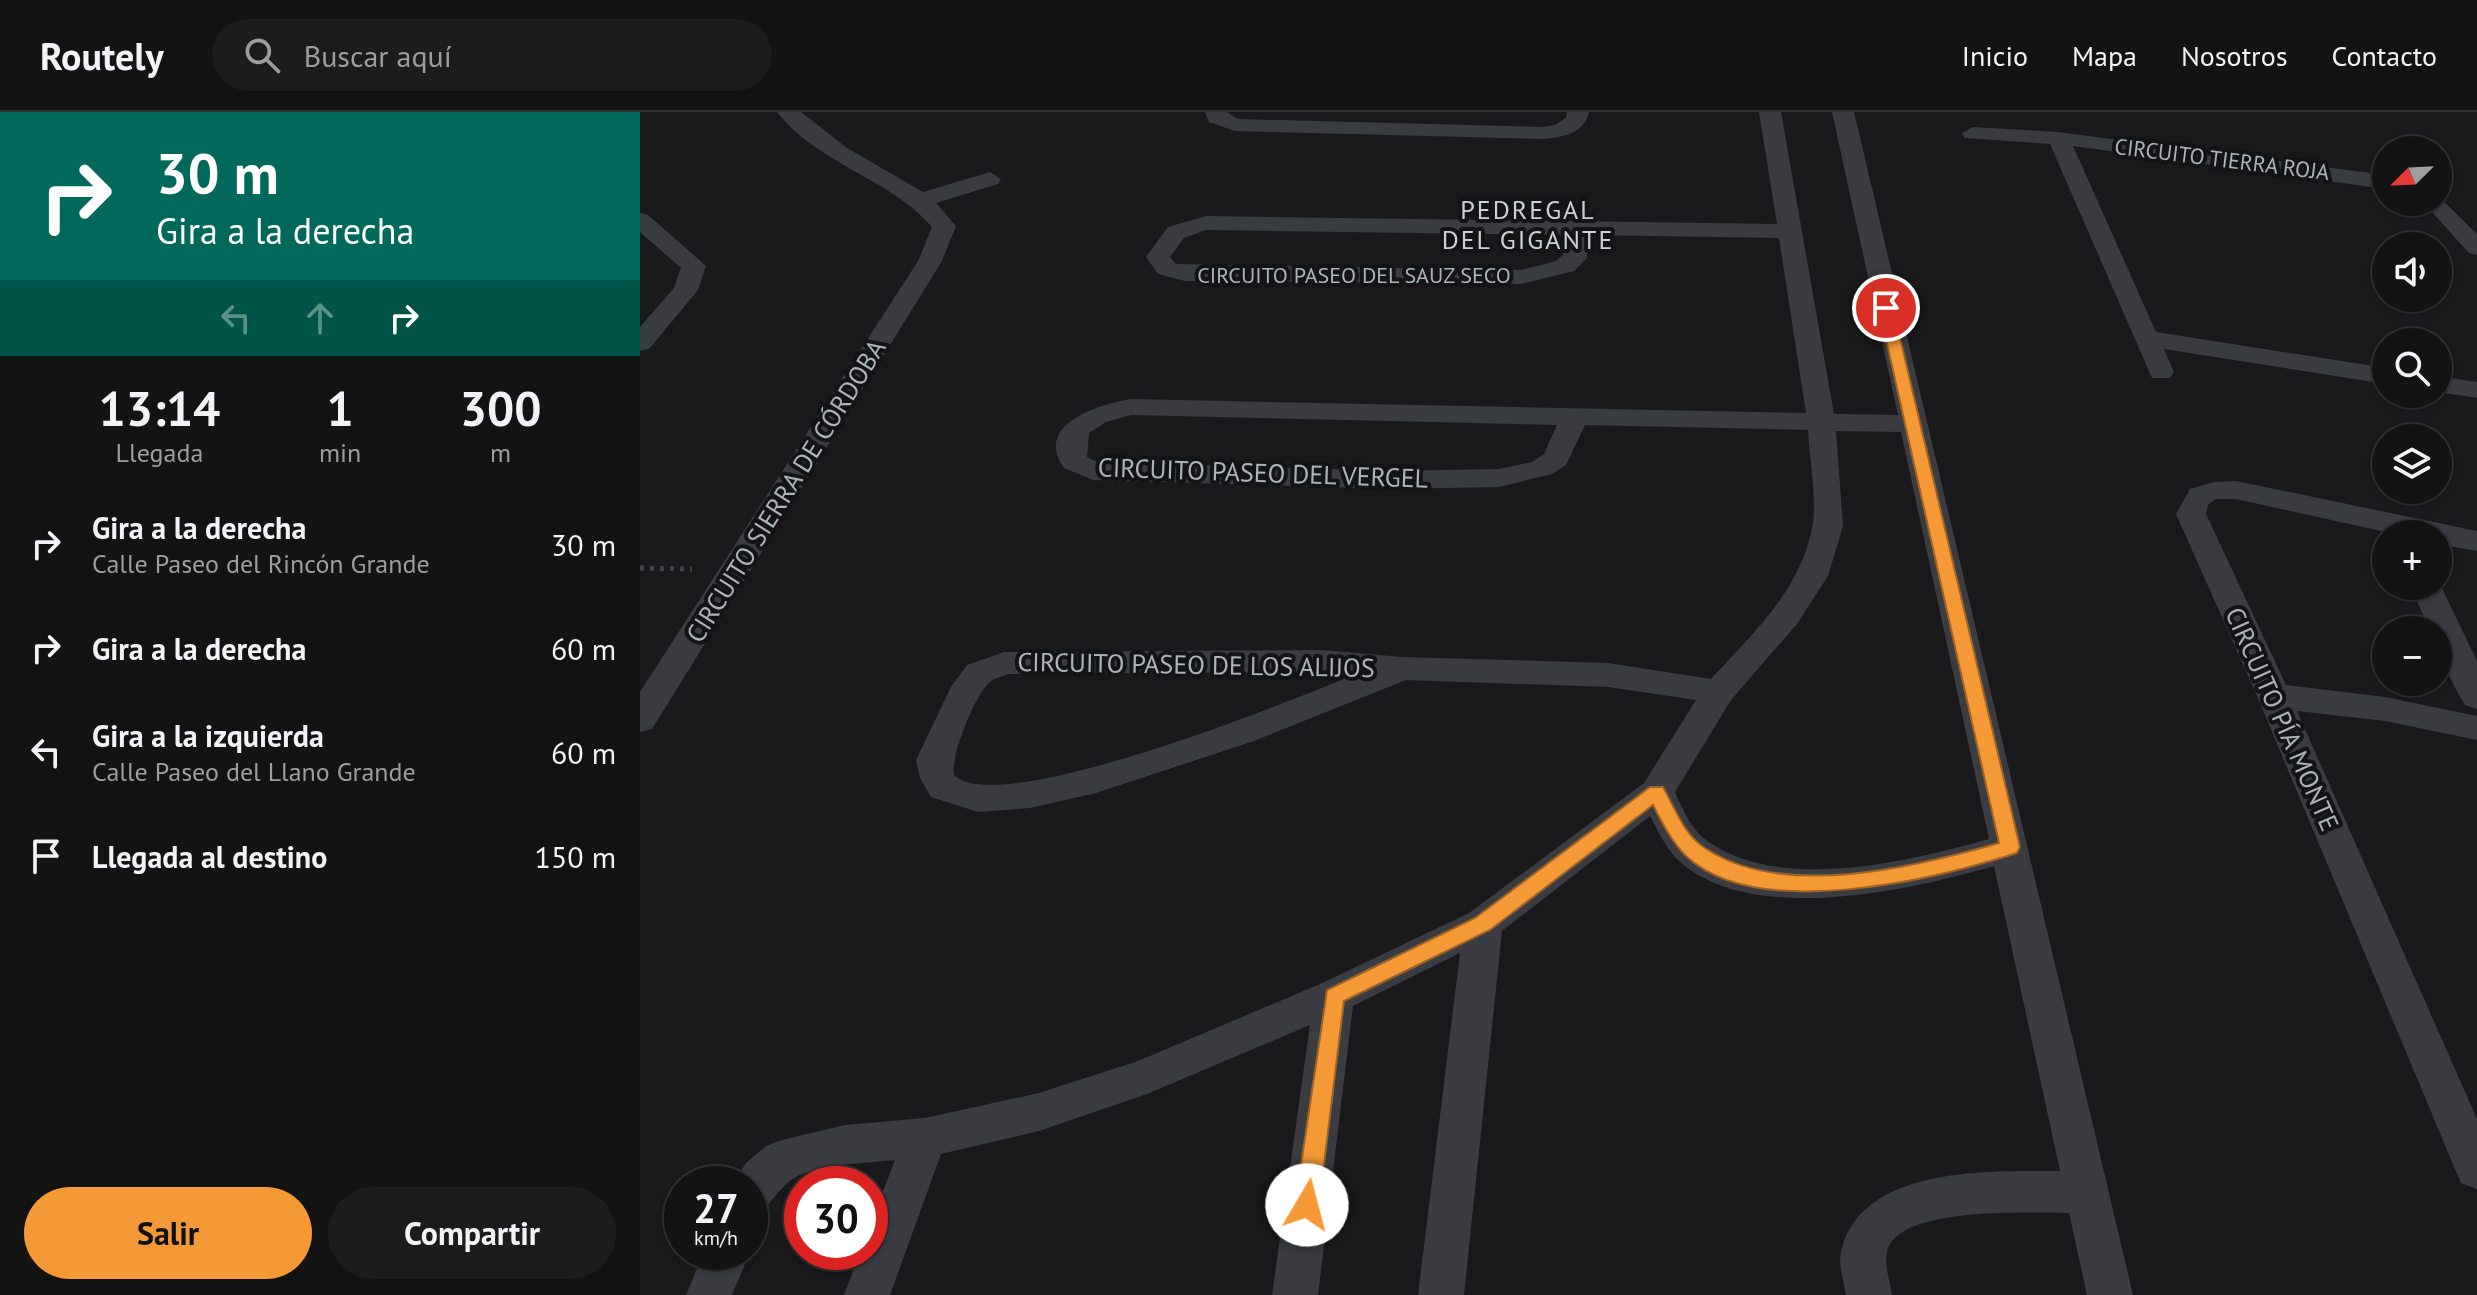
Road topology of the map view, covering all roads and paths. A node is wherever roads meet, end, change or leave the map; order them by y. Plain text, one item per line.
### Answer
1 (788, 112) edge
2 (1216, 112) edge
3 (1578, 112) edge
4 (1770, 112) edge
5 (1843, 112) edge
6 (1973, 133) dead end
7 (2058, 138) junction
8 (990, 179) dead end
9 (2372, 180) edge
10 (921, 200) junction
11 (2448, 216) edge
12 (640, 220) edge
13 (1578, 229) junction
14 (1790, 231) junction
15 (2477, 248) edge
16 (2146, 338) junction
17 (640, 343) edge
18 (2161, 372) dead end
19 (2372, 374) edge
20 (2452, 386) edge
21 (2477, 390) edge
22 (1576, 414) junction
23 (1821, 422) junction
24 (1912, 424) junction
25 (2372, 523) edge
26 (2452, 537) edge
27 (2477, 541) edge
28 (640, 568) edge
29 (737, 570) junction
30 (2432, 600) edge
31 (1402, 668) junction
32 (1719, 692) junction
33 (2274, 696) junction
34 (2477, 697) edge
35 (640, 720) edge
36 (2477, 728) edge
37 (1657, 792) junction
38 (2010, 847) junction
39 (1483, 924) junction
40 (1334, 996) junction
41 (925, 1138) junction
42 (2477, 1167) edge
43 (768, 1172) edge
44 (2086, 1192) junction
45 (719, 1270) edge
46 (709, 1295) edge
47 (867, 1295) edge
48 (1295, 1295) edge
49 (1441, 1295) edge
50 (1869, 1295) edge
51 (2110, 1295) edge

1 - 10 street
2 - 3 street
4 - 14 street
5 - 24 street
6 - 7 street, CIRCUITO TIERRA ROJA
7 - 9 street, CIRCUITO TIERRA ROJA
7 - 16 street
8 - 10 street
10 - 29 street, CIRCUITO SIERRA DE CÓRDOBA
11 - 15 street
12 - 17 street
13 - 13 street, CIRCUITO PASEO DEL SAUZ SECO
13 - 14 street, CIRCUITO PASEO DEL SAUZ SECO
14 - 23 street
16 - 18 street
16 - 19 street
20 - 21 street
22 - 22 street, CIRCUITO PASEO DEL VERGEL
22 - 23 street, CIRCUITO PASEO DEL VERGEL
23 - 24 street, CIRCUITO PASEO DEL VERGEL
23 - 32 street
24 - 38 street
25 - 33 street, CIRCUITO PÍA MONTE
26 - 27 street, CIRCUITO PÍA MONTE
28 - 29 path
29 - 35 street, CIRCUITO SIERRA DE CÓRDOBA
30 - 34 street
31 - 31 street, CIRCUITO PASEO DE LOS ALIJOS
31 - 32 street, CIRCUITO PASEO DE LOS ALIJOS
32 - 37 street
33 - 36 street
33 - 42 street, CIRCUITO PÍA MONTE
37 - 38 street
37 - 39 street
38 - 44 street
39 - 40 street
39 - 49 street
40 - 41 street
40 - 48 street
41 - 43 street
41 - 47 street
44 - 50 street
44 - 51 street
45 - 46 street

